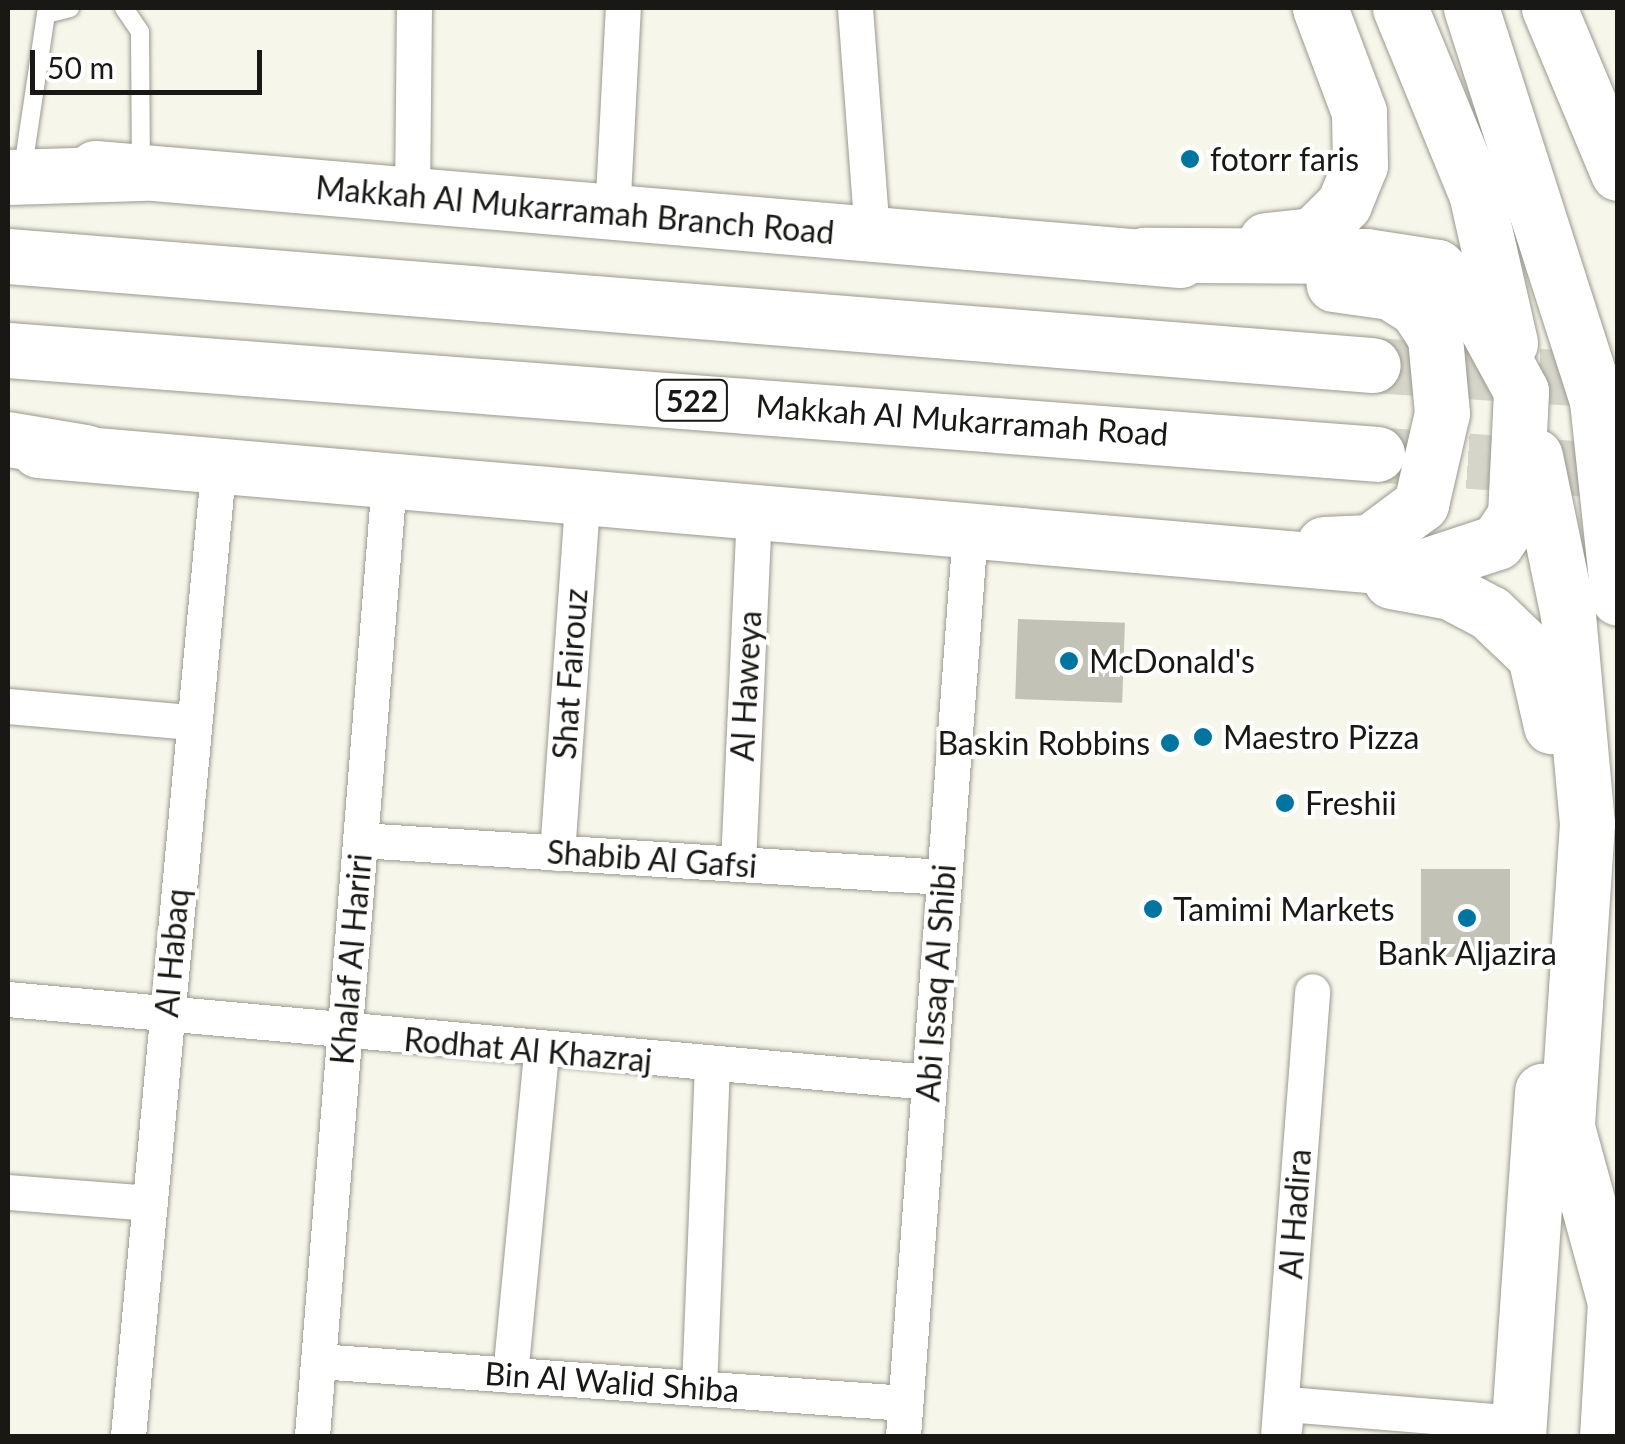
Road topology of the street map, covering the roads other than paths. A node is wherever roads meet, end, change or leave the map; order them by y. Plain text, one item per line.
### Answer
1 (70, 8) edge
2 (124, 8) edge
3 (414, 8) edge
4 (623, 8) edge
5 (855, 8) edge
6 (1320, 8) edge
7 (1400, 8) edge
8 (1471, 8) edge
9 (1549, 8) edge
10 (13, 166) edge
11 (141, 173) junction
12 (1618, 174) edge
13 (412, 197) junction
14 (612, 215) junction
15 (872, 235) junction
16 (1144, 255) junction
17 (8, 256) edge
18 (1618, 328) edge
19 (8, 350) edge
20 (1373, 365) tunnel mouth
21 (1522, 391) junction
22 (1597, 400) junction
23 (8, 439) edge
24 (8, 450) edge
25 (86, 452) junction
26 (1618, 453) edge
27 (1377, 454) tunnel mouth
28 (218, 471) junction
29 (389, 482) junction
30 (583, 494) junction
31 (754, 509) junction
32 (970, 530) junction
33 (1166, 550) junction
34 (1618, 598) edge
35 (8, 706) edge
36 (191, 722) junction
37 (360, 840) junction
38 (557, 853) junction
39 (738, 864) junction
40 (944, 878) junction
41 (1312, 991) dead end
42 (8, 999) edge
43 (168, 1010) junction
44 (344, 1034) junction
45 (541, 1051) junction
46 (712, 1065) junction
47 (929, 1082) junction
48 (1618, 1161) edge
49 (8, 1192) edge
50 (150, 1203) junction
51 (1594, 1227) junction
52 (318, 1361) junction
53 (510, 1375) junction
54 (699, 1388) junction
55 (904, 1420) edge
56 (1527, 1432) edge
57 (128, 1436) edge
58 (312, 1436) edge
59 (1281, 1436) edge
60 (1607, 1436) edge

1 - 10 lane
2 - 11 lane
3 - 13 street
4 - 14 street
5 - 15 street
6 - 16 main road
7 - 21 main road
8 - 22 main road
9 - 12 main road
10 - 11 main road, Makkah Al Mukarramah Branch Road
11 - 13 main road, Makkah Al Mukarramah Branch Road
13 - 14 main road, Makkah Al Mukarramah Branch Road
14 - 15 main road, Makkah Al Mukarramah Branch Road
15 - 16 main road, Makkah Al Mukarramah Branch Road
16 - 21 main road
16 - 33 main road
17 - 20 main road
18 - 22 main road
19 - 27 main road, Makkah Al Mukarramah Road / 522
21 - 33 main road
21 - 51 main road
22 - 26 main road
22 - 34 main road
23 - 25 main road
24 - 25 main road
25 - 28 main road
28 - 29 main road
28 - 36 street, Al Habaq
29 - 30 main road
29 - 37 street, Khalaf Al Hariri
30 - 31 main road
30 - 38 street, Shat Fairouz
31 - 32 main road
31 - 39 street, Al Haweya
32 - 33 main road
32 - 40 street, Abi Issaq Al Shibi
33 - 56 main road
35 - 36 street
36 - 43 street, Al Habaq
37 - 38 street, Shabib Al Gafsi
37 - 44 street, Khalaf Al Hariri
38 - 39 street, Shabib Al Gafsi
39 - 40 street, Shabib Al Gafsi
40 - 47 street, Abi Issaq Al Shibi
41 - 59 street, Al Hadira
42 - 43 street, Rodhat Al Khazraj
43 - 44 street, Rodhat Al Khazraj
43 - 50 street, Al Habaq
44 - 45 street, Rodhat Al Khazraj
44 - 52 street, Khalaf Al Hariri
45 - 46 street, Rodhat Al Khazraj
45 - 53 street
46 - 47 street, Rodhat Al Khazraj
46 - 54 street
47 - 55 street, Abi Issaq Al Shibi
48 - 51 main road
49 - 50 street
50 - 57 street, Al Habaq
51 - 56 main road
51 - 60 main road
52 - 53 street, Bin Al Walid Shiba
52 - 58 street, Khalaf Al Hariri
53 - 54 street, Bin Al Walid Shiba
54 - 55 street, Bin Al Walid Shiba
56 - 59 street

